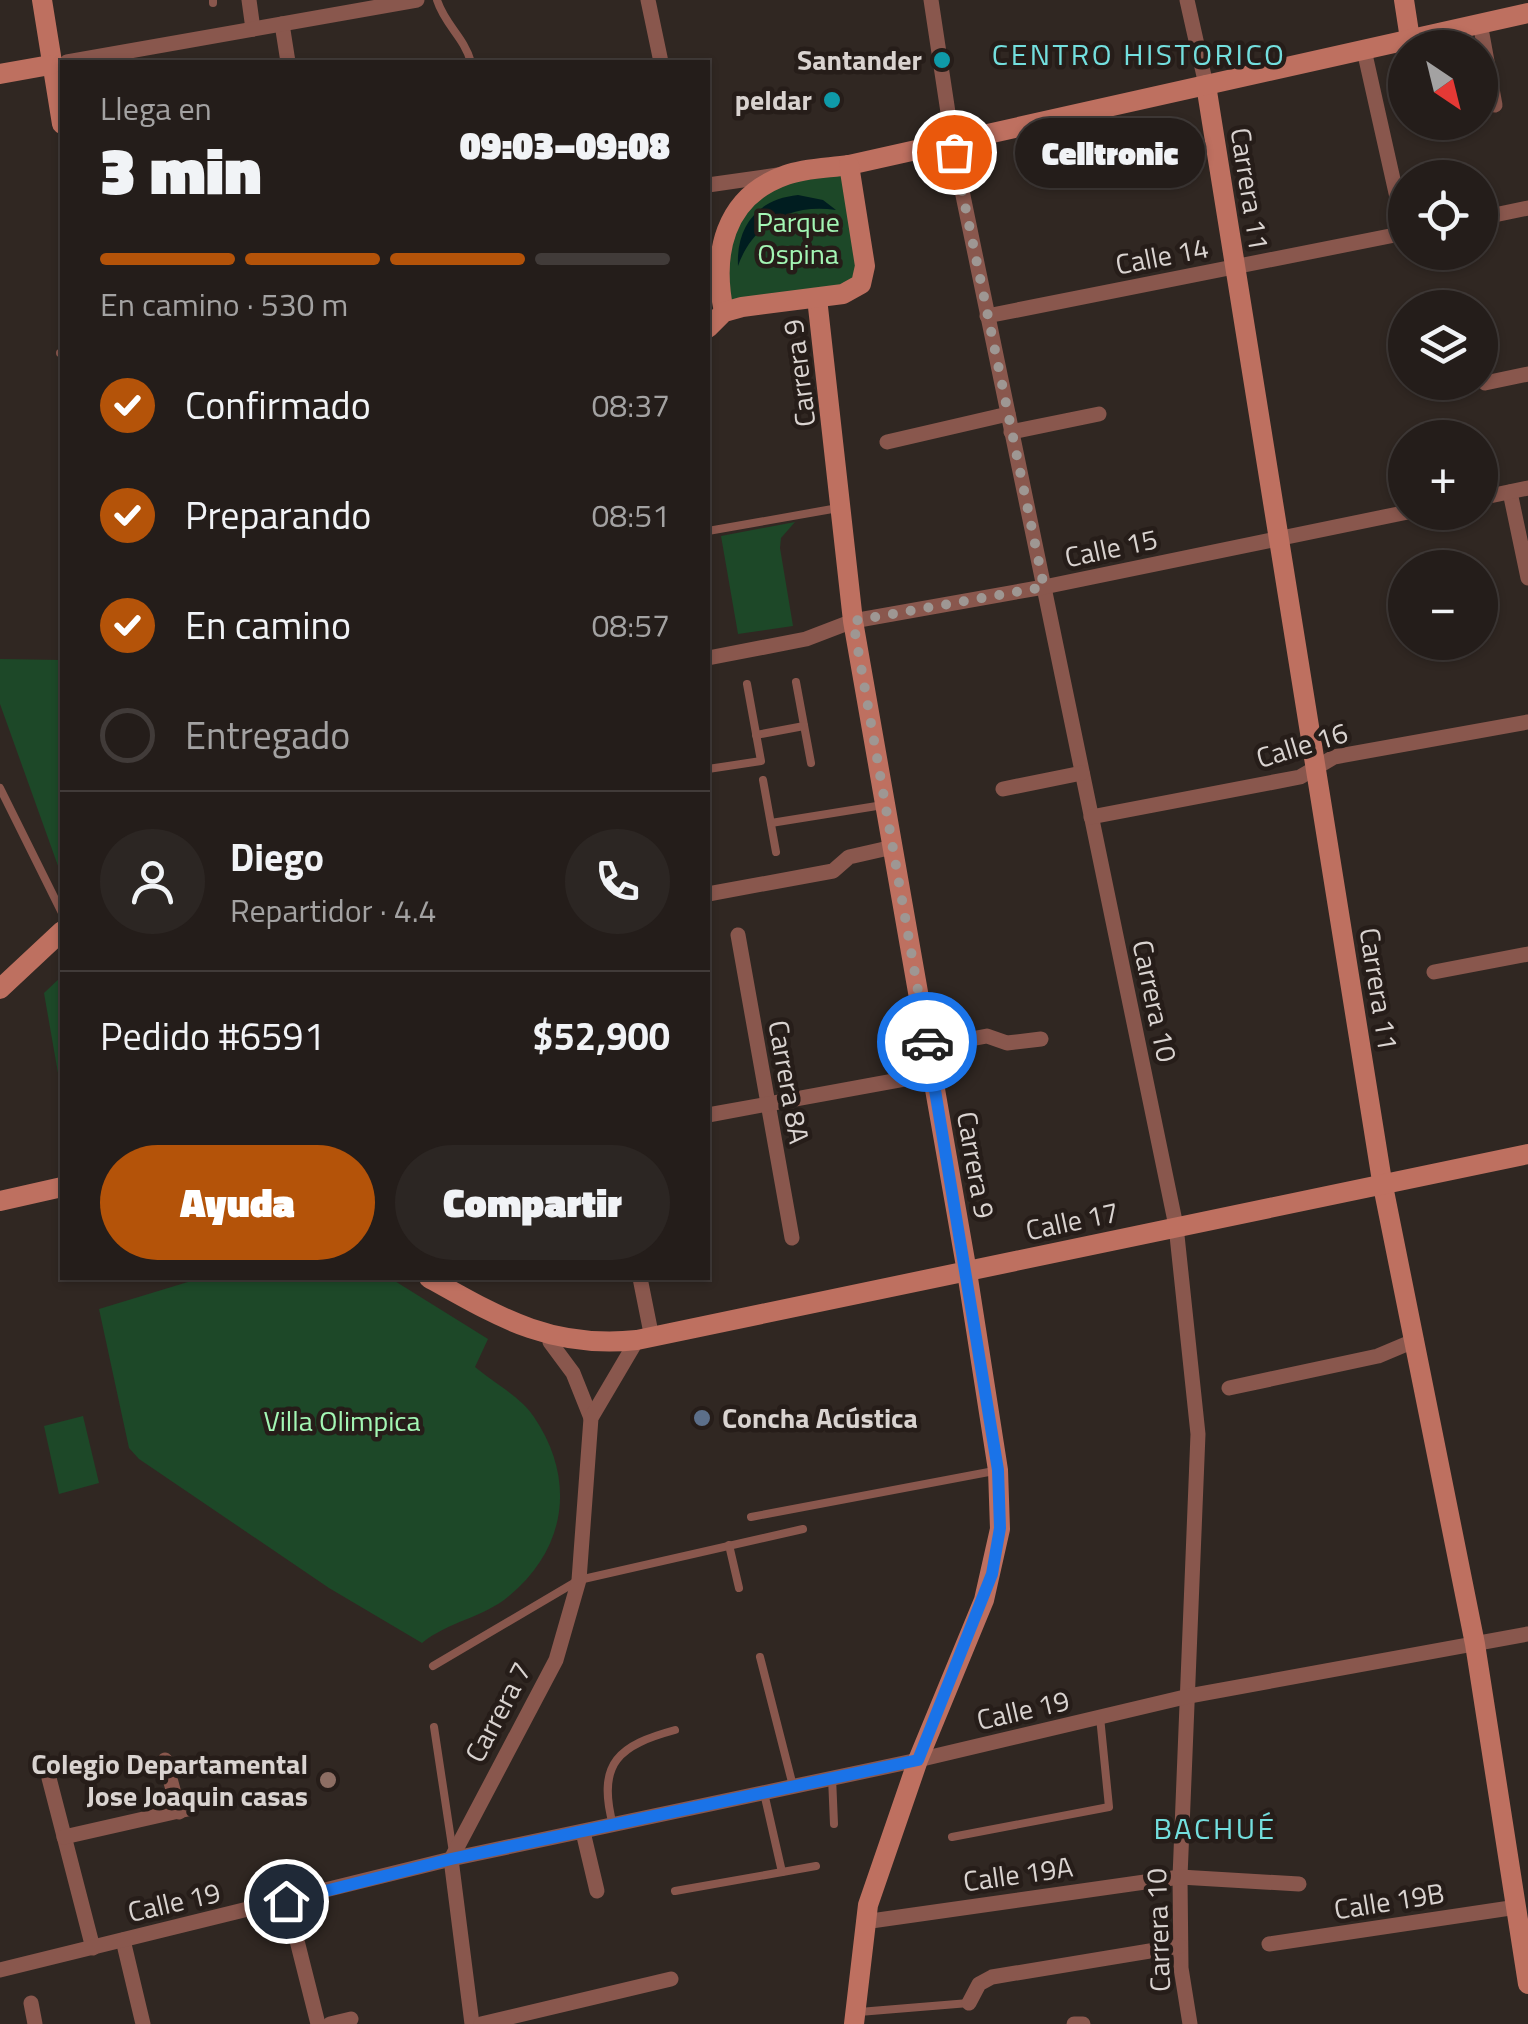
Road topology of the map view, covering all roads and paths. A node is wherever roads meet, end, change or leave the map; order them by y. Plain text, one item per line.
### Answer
1 (42, 0) edge
2 (249, 0) edge
3 (417, 0) edge
4 (437, 0) edge
5 (648, 0) edge
6 (931, 0) edge
7 (1187, 0) edge
8 (1404, 0) edge
9 (1528, 12) edge
10 (282, 24) junction
11 (1480, 24) junction
12 (253, 29) junction
13 (1409, 30) edge
14 (1452, 30) edge
15 (1481, 30) edge
16 (1388, 44) edge
17 (1364, 50) junction
18 (82, 60) edge
19 (288, 60) edge
20 (469, 60) edge
21 (661, 60) edge
22 (60, 64) edge
23 (0, 74) edge
24 (1206, 85) junction
25 (952, 142) junction
26 (1389, 160) edge
27 (849, 165) junction
28 (787, 174) junction
29 (710, 186) edge
30 (1528, 208) edge
31 (1498, 214) edge
32 (1388, 236) edge
33 (710, 257) edge
34 (1234, 267) junction
35 (718, 281) junction
36 (818, 298) junction
37 (724, 312) junction
38 (988, 316) junction
39 (710, 326) edge
40 (1528, 374) edge
41 (1498, 381) edge
42 (1008, 414) junction
43 (1099, 414) dead end
44 (1012, 432) junction
45 (887, 442) dead end
46 (1528, 488) edge
47 (1510, 492) junction
48 (1498, 494) edge
49 (842, 507) junction
50 (1388, 516) edge
51 (710, 531) edge
52 (1278, 539) junction
53 (1528, 578) edge
54 (1044, 587) junction
55 (853, 621) junction
56 (710, 658) edge
57 (796, 682) dead end
58 (746, 684) dead end
59 (1528, 722) edge
60 (804, 726) junction
61 (756, 734) junction
62 (812, 763) dead end
63 (1315, 766) junction
64 (710, 770) edge
65 (1082, 773) junction
66 (763, 780) dead end
67 (0, 788) edge
68 (1002, 789) dead end
69 (883, 804) junction
70 (1092, 817) junction
71 (771, 823) junction
72 (893, 848) junction
73 (776, 852) dead end
74 (710, 894) edge
75 (60, 908) edge
76 (60, 933) edge
77 (738, 935) dead end
78 (1528, 954) edge
79 (1434, 972) dead end
80 (0, 988) edge
81 (1041, 1039) dead end
82 (928, 1048) junction
83 (932, 1074) junction
84 (767, 1104) junction
85 (710, 1115) edge
86 (1528, 1154) edge
87 (1382, 1181) junction
88 (60, 1186) edge
89 (0, 1201) edge
90 (1176, 1226) junction
91 (792, 1238) dead end
92 (967, 1272) junction
93 (433, 1280) edge
94 (640, 1280) edge
95 (644, 1339) junction
96 (1416, 1340) junction
97 (559, 1341) junction
98 (1229, 1388) dead end
99 (591, 1418) junction
100 (998, 1470) junction
101 (751, 1517) dead end
102 (804, 1529) dead end
103 (730, 1545) junction
104 (578, 1580) junction
105 (739, 1588) dead end
106 (1528, 1634) edge
107 (1475, 1644) junction
108 (760, 1657) dead end
109 (433, 1666) dead end
110 (1189, 1696) junction
111 (1100, 1717) junction
112 (434, 1727) dead end
113 (675, 1730) dead end
114 (165, 1760) dead end
115 (918, 1760) junction
116 (832, 1777) junction
117 (49, 1778) dead end
118 (794, 1786) junction
119 (764, 1793) junction
120 (834, 1824) dead end
121 (613, 1825) junction
122 (583, 1832) junction
123 (64, 1837) junction
124 (952, 1837) dead end
125 (451, 1859) junction
126 (816, 1866) dead end
127 (782, 1872) junction
128 (1180, 1876) junction
129 (1299, 1884) dead end
130 (675, 1890) dead end
131 (596, 1891) dead end
132 (286, 1901) junction
133 (1517, 1907) junction
134 (864, 1922) junction
135 (123, 1940) junction
136 (1269, 1944) dead end
137 (1180, 1946) junction
138 (94, 1948) junction
139 (0, 1970) edge
140 (671, 1979) dead end
141 (1528, 1984) edge
142 (31, 2003) dead end
143 (969, 2003) joint
144 (855, 2018) edge
145 (351, 2019) dead end
146 (35, 2024) edge
147 (143, 2024) edge
148 (318, 2024) edge
149 (330, 2024) edge
150 (472, 2024) edge
151 (481, 2024) edge
152 (1074, 2024) edge
153 (1083, 2024) edge
154 (1190, 2024) edge

1 - 22 main road
2 - 12 street
3 - 10 street
4 - 20 lane
5 - 21 street
6 - 25 street, Carrera 10
7 - 24 street, Carrera 11
8 - 13 main road
9 - 11 main road
10 - 12 street
10 - 19 street
11 - 14 main road
11 - 15 street
12 - 18 street
16 - 17 main road
17 - 24 main road
17 - 26 street
22 - 23 main road
24 - 25 main road
24 - 34 main road, Carrera 11
25 - 27 main road
25 - 38 street, Carrera 10
27 - 28 main road
27 - 36 main road
28 - 29 street
28 - 35 main road
30 - 31 street
32 - 34 street, Calle 14
33 - 35 street
34 - 38 street, Calle 14
34 - 52 main road, Carrera 11
35 - 37 main road
36 - 37 main road
36 - 49 main road, Carrera 9
37 - 39 main road
38 - 42 street, Carrera 10
40 - 41 street
42 - 44 street, Carrera 10
42 - 45 street
43 - 44 street
44 - 54 street, Carrera 10
46 - 47 street
47 - 48 street
47 - 53 street
49 - 51 lane
49 - 55 main road, Carrera 9
50 - 52 street, Calle 15
52 - 54 street, Calle 15
52 - 63 main road, Carrera 11
54 - 55 street, Calle 15
54 - 65 street, Carrera 10
55 - 56 street, Calle 15
55 - 69 main road, Carrera 9
57 - 60 lane
58 - 61 lane
59 - 63 street, Calle 16
60 - 61 lane
60 - 62 lane
61 - 64 lane
63 - 70 street, Calle 16
63 - 87 main road, Carrera 11
65 - 68 street
65 - 70 street, Carrera 10
66 - 71 lane
67 - 75 lane
69 - 71 lane
69 - 72 main road, Carrera 9
70 - 90 street, Carrera 10
71 - 73 lane
72 - 74 street
72 - 82 main road, Carrera 9
76 - 80 main road
77 - 84 street, Carrera 8A
78 - 79 street
81 - 82 street
82 - 83 main road, Carrera 9
83 - 84 street
83 - 92 main road, Carrera 9
84 - 85 street
84 - 91 street, Carrera 8A
86 - 87 main road, Calle 17
87 - 90 main road, Calle 17
87 - 96 main road, Carrera 11
88 - 89 main road
90 - 92 main road, Calle 17
90 - 110 street, Carrera 10
92 - 95 main road, Calle 17
92 - 100 main road, Carrera 9
93 - 97 main road, Calle 17
94 - 95 street
95 - 97 main road, Calle 17
95 - 99 street, Carrera 7
96 - 98 street
96 - 107 main road, Carrera 11
97 - 99 street, Carrera 7
99 - 104 street, Carrera 7
100 - 101 lane
100 - 115 main road, Carrera 9
102 - 103 lane
103 - 104 lane
103 - 105 lane
104 - 109 lane
104 - 125 street, Carrera 7
106 - 107 street, Calle 19
107 - 110 street, Calle 19
107 - 133 main road, Carrera 11
108 - 118 lane
110 - 111 street, Calle 19
110 - 128 street, Carrera 10
111 - 115 street, Calle 19
111 - 124 lane
112 - 125 lane
113 - 121 lane
114 - 123 street
115 - 116 street, Calle 19
115 - 134 main road, Carrera 9
116 - 118 street, Calle 19
116 - 120 lane
117 - 123 street
118 - 119 street, Calle 19
119 - 121 street, Calle 19
119 - 127 lane
121 - 122 street, Calle 19
122 - 125 street, Calle 19
122 - 131 street
123 - 138 street
125 - 132 street, Calle 19
125 - 150 street
126 - 127 lane
127 - 130 lane
128 - 129 street, Calle 19A
128 - 134 street, Calle 19A
128 - 137 street, Carrera 10
132 - 135 street, Calle 19
132 - 148 street
133 - 136 street, Calle 19B
133 - 141 main road, Carrera 11
134 - 144 main road, Carrera 9
135 - 138 street, Calle 19
135 - 147 street
137 - 143 street
137 - 154 street, Carrera 10
138 - 139 street, Calle 19
140 - 151 street
142 - 146 street
143 - 144 lane
145 - 149 street
152 - 153 street

